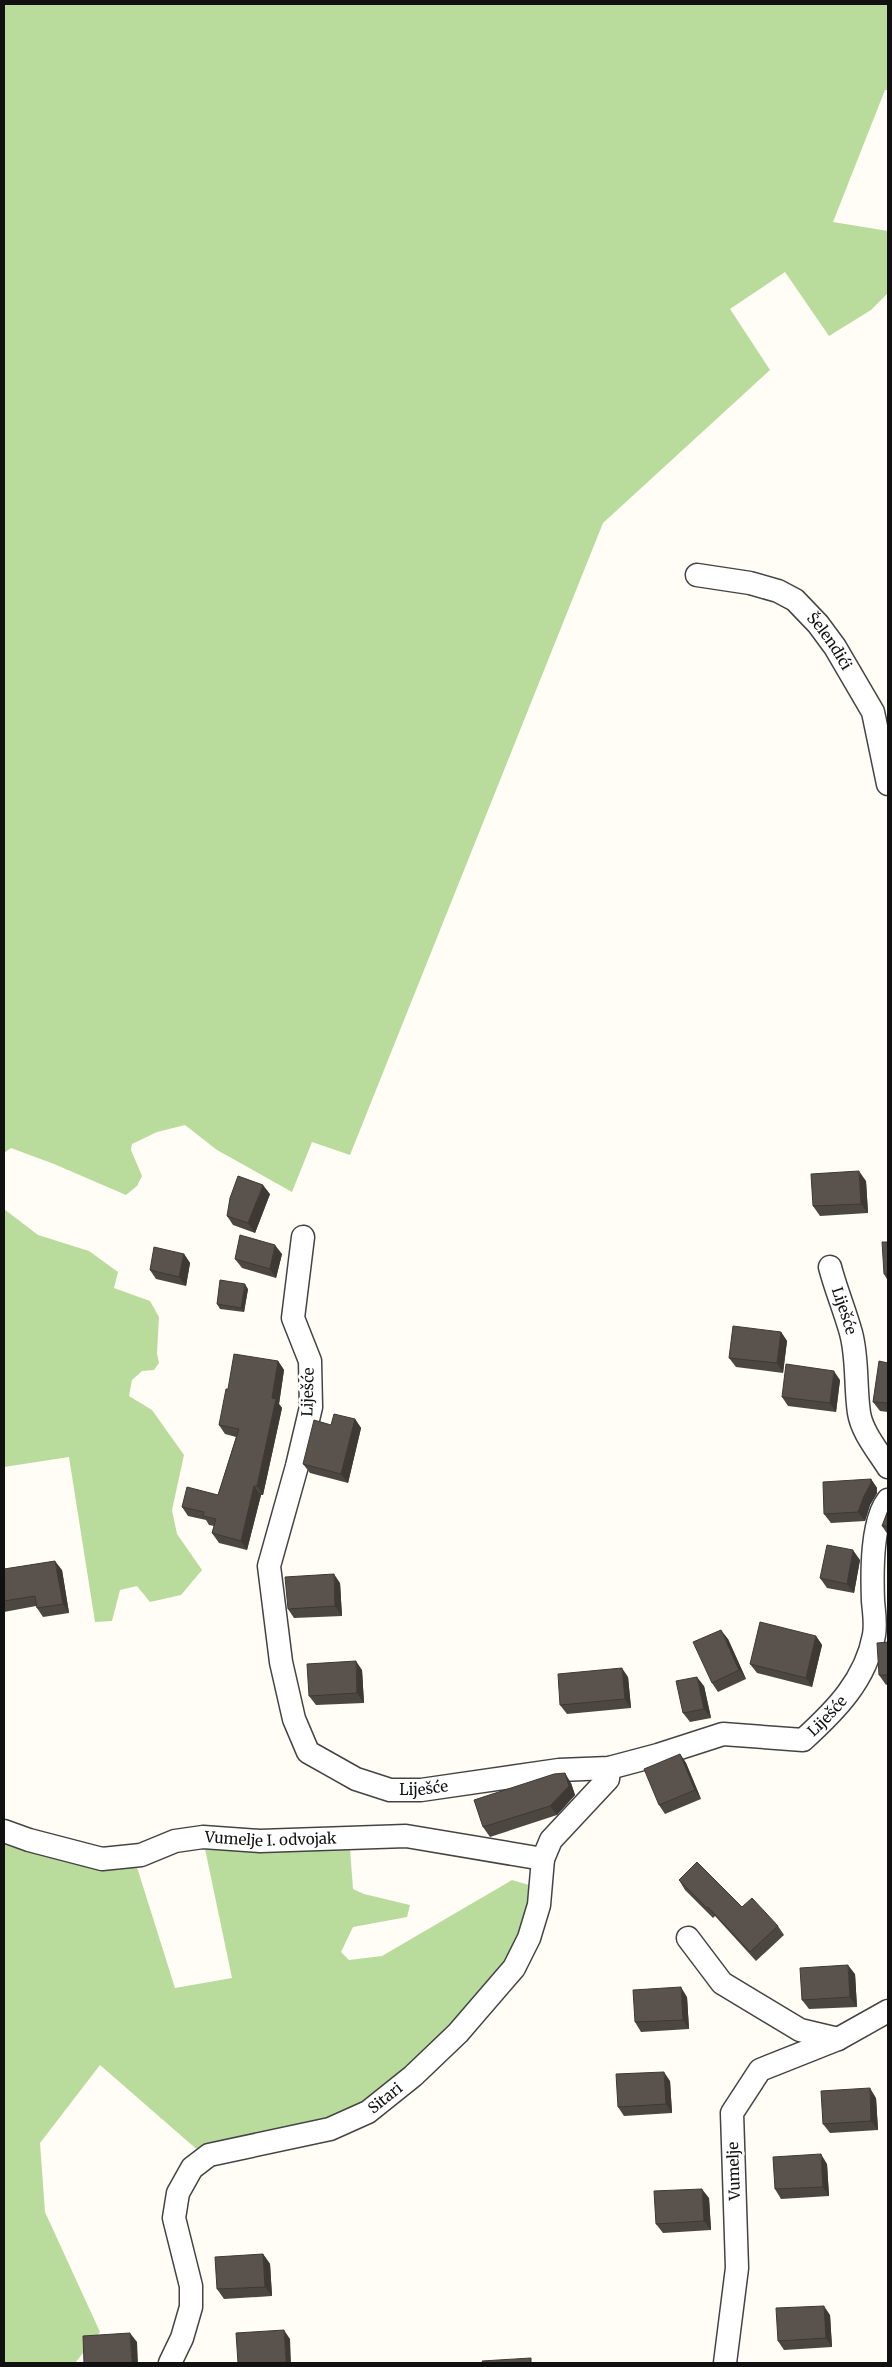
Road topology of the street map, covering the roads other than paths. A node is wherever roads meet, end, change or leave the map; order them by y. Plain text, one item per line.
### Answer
1 (697, 575) dead end
2 (888, 784) edge
3 (303, 1237) dead end
4 (830, 1267) dead end
5 (888, 1466) edge
6 (888, 1500) edge
7 (609, 1768) junction
8 (4, 1831) edge
9 (543, 1859) junction
10 (688, 1938) dead end
11 (888, 2011) edge
12 (838, 2039) junction
13 (170, 2363) edge
14 (725, 2363) edge

1 - 2 street, Šelendići
3 - 7 street, Liješće
4 - 5 street, Liješće
6 - 7 street, Liješće
7 - 9 street, Sitari
8 - 9 street, Vumelje I. odvojak
9 - 13 street, Sitari
10 - 12 street
11 - 12 street, Vumelje
12 - 14 street, Vumelje

